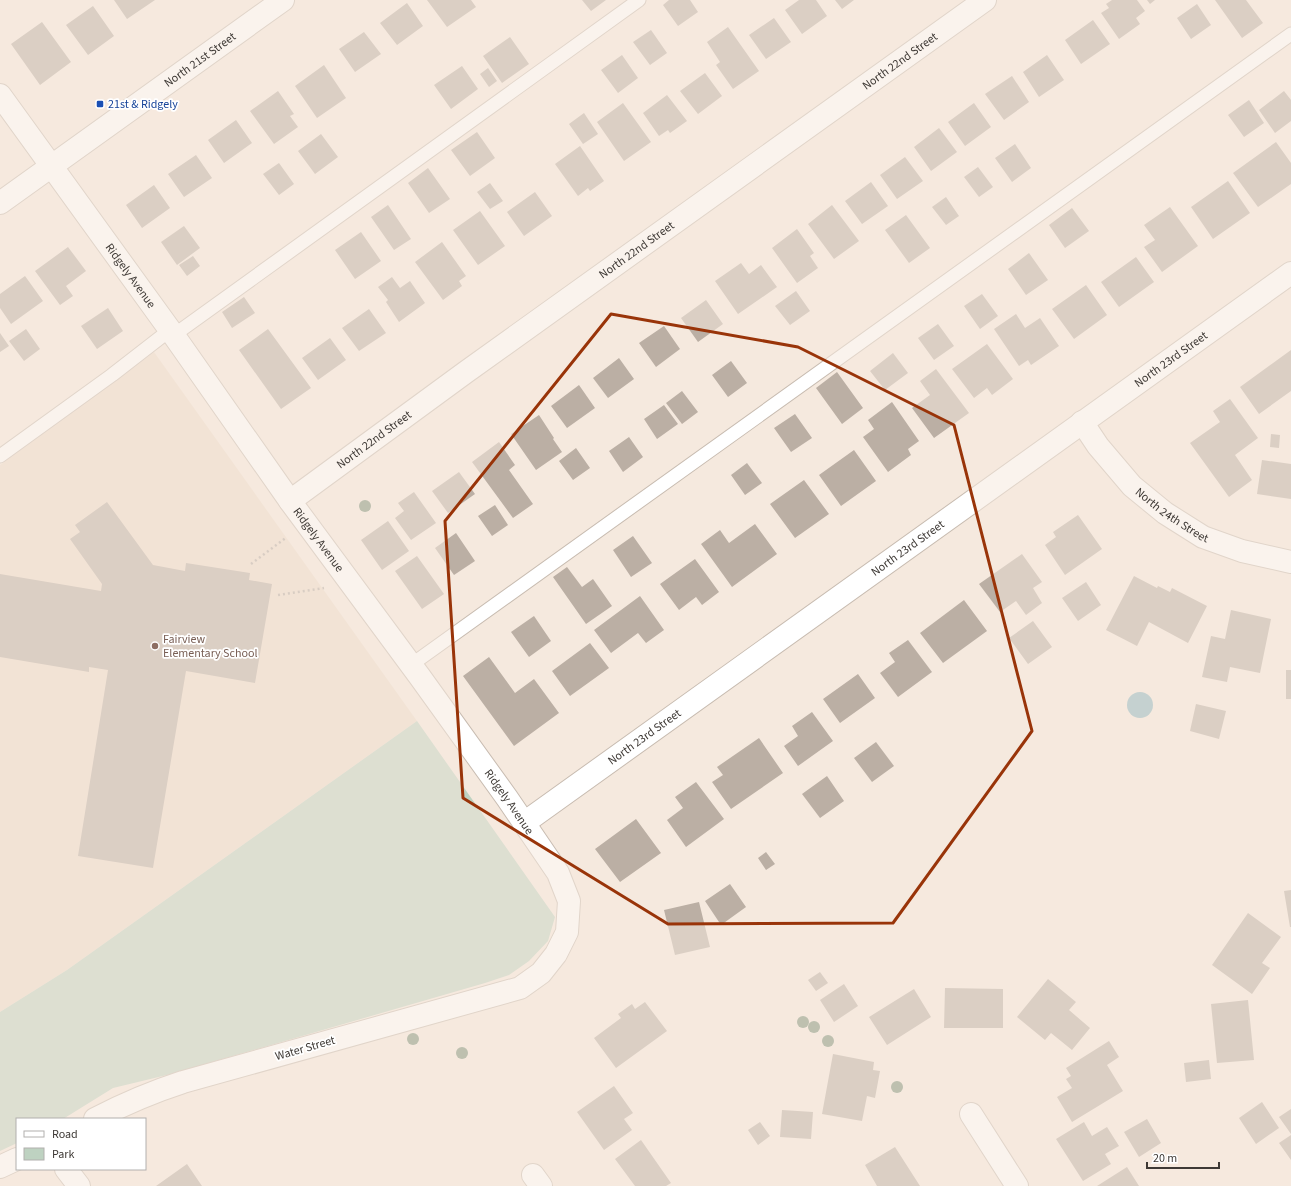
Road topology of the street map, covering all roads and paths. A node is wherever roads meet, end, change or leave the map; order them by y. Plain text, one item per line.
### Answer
1 (283, 0) edge
2 (639, 0) edge
3 (985, 0) edge
4 (1291, 34) edge
5 (0, 95) edge
6 (51, 166) junction
7 (0, 203) edge
8 (1291, 273) edge
9 (172, 333) junction
10 (1082, 422) junction
11 (0, 456) edge
12 (290, 501) junction
13 (288, 537) dead end
14 (1291, 562) edge
15 (250, 564) dead end
16 (324, 588) dead end
17 (278, 595) dead end
18 (411, 665) junction
19 (524, 823) junction
20 (520, 988) joint
21 (971, 1114) dead end
22 (97, 1118) edge
23 (16, 1159) edge
24 (0, 1167) edge
25 (67, 1170) edge
26 (79, 1186) edge
27 (1017, 1186) edge

1 - 6 street, North 21st Street
2 - 9 lane
3 - 12 street, North 22nd Street
4 - 18 lane
5 - 6 street, Ridgely Avenue
6 - 7 street, North 21st Street
6 - 9 street, Ridgely Avenue
8 - 10 street, North 23rd Street
9 - 11 lane
9 - 12 street, Ridgely Avenue
10 - 14 street, North 24th Street
10 - 19 street, North 23rd Street
12 - 18 street, Ridgely Avenue
13 - 15 path
16 - 17 path
18 - 19 street, Ridgely Avenue
19 - 20 street, Ridgely Avenue
20 - 22 street, Water Street
21 - 27 street
23 - 24 street
25 - 26 street

